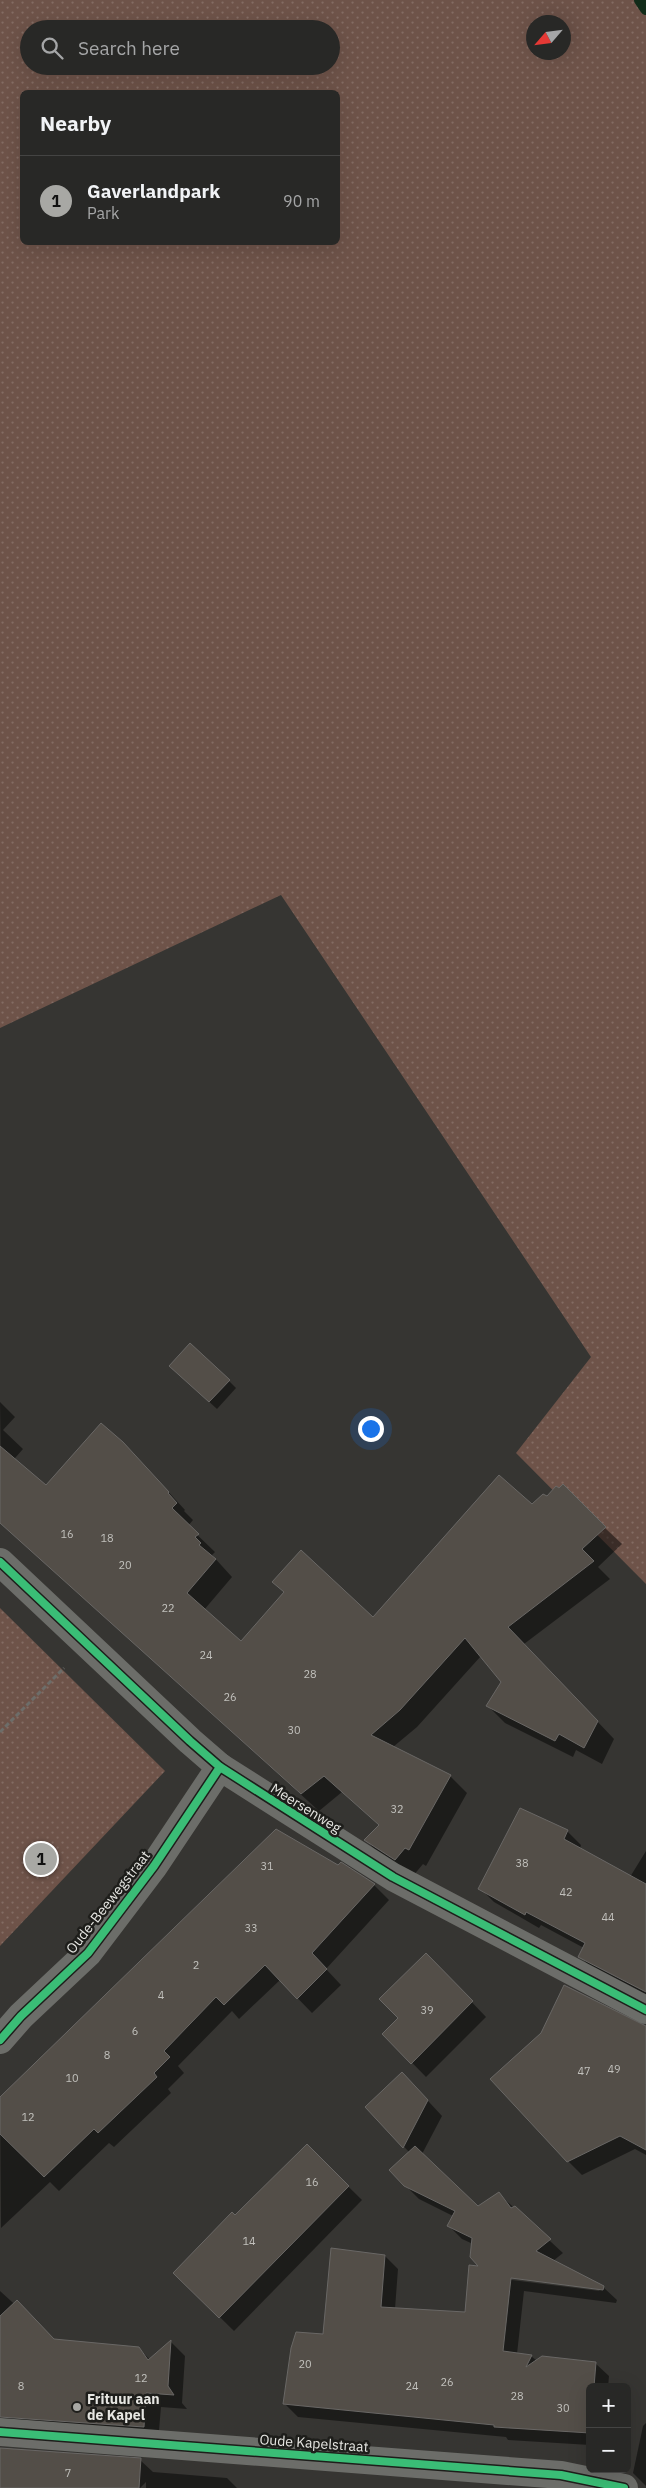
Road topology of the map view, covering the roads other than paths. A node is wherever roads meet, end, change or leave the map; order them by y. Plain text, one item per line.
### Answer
1 (0, 1562) edge
2 (220, 1767) junction
3 (646, 2010) edge
4 (0, 2040) edge
5 (0, 2432) edge
6 (624, 2488) edge

1 - 2 street, Meersenweg
2 - 3 street, Meersenweg
2 - 4 street, Oude-Beewegstraat
5 - 6 street, Oude Kapelstraat

